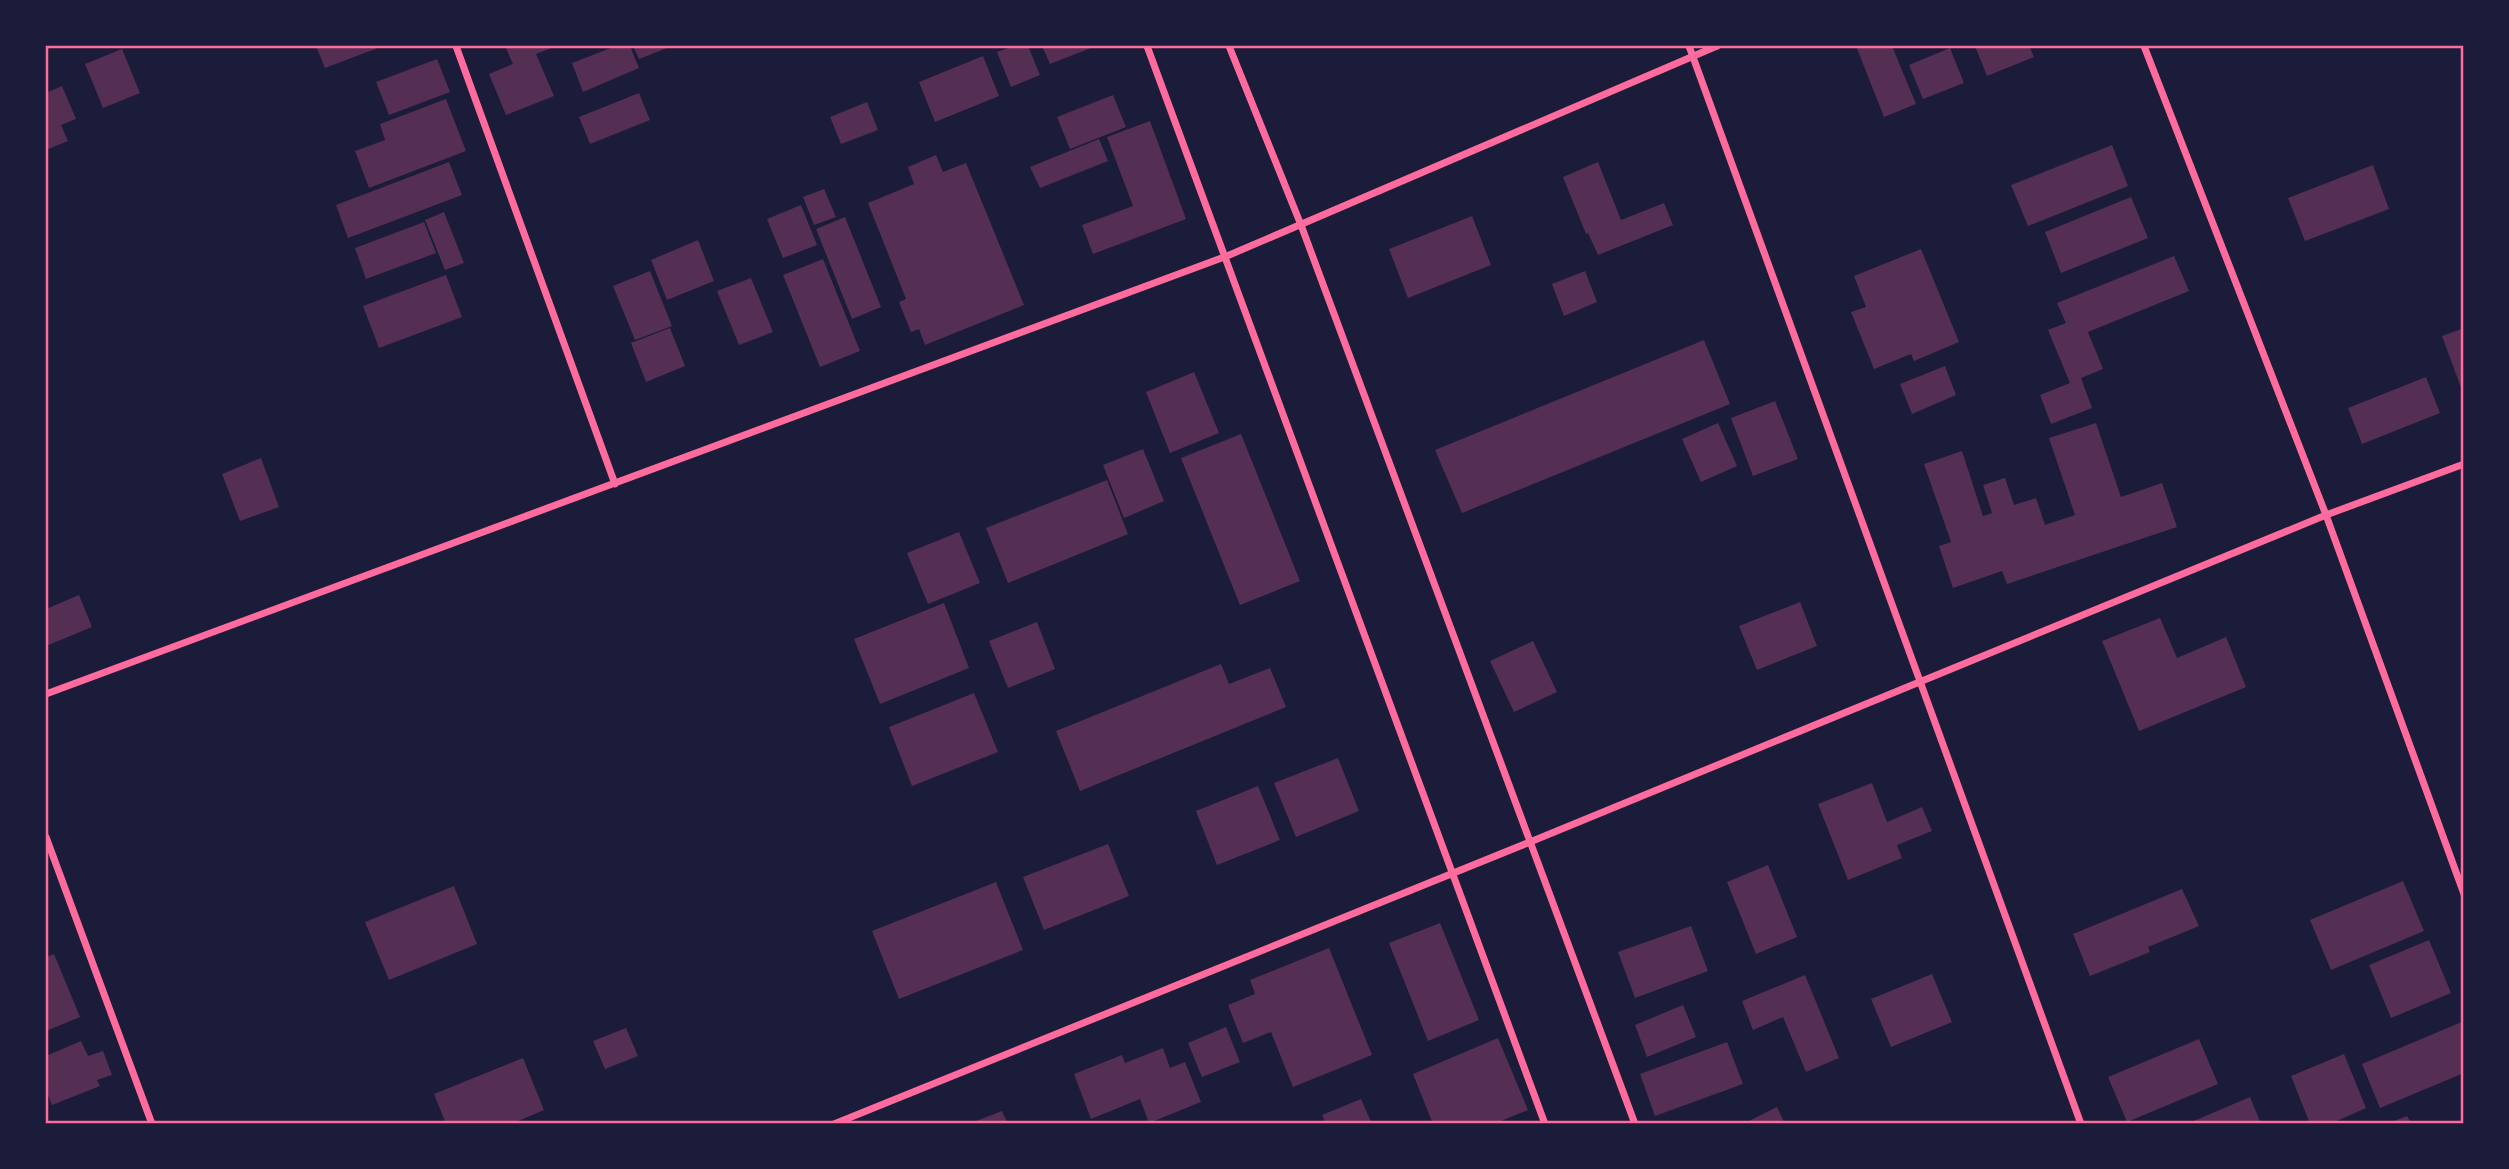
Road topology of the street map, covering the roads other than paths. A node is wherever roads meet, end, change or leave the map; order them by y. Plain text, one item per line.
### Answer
1 (456, 46) edge
2 (1147, 46) edge
3 (1229, 46) edge
4 (1689, 46) edge
5 (1717, 46) edge
6 (2144, 46) edge
7 (1693, 55) junction
8 (1301, 225) junction
9 (1227, 256) junction
10 (2463, 464) edge
11 (615, 484) junction
12 (2326, 514) junction
13 (1921, 680) junction
14 (46, 694) edge
15 (46, 837) edge
16 (1530, 842) junction
17 (1452, 872) junction
18 (2463, 894) edge
19 (848, 1121) edge
20 (152, 1124) edge
21 (834, 1124) edge
22 (1545, 1124) edge
23 (1635, 1124) edge
24 (2081, 1124) edge

1 - 11 street
2 - 9 street
3 - 8 street
4 - 7 street
5 - 7 street
6 - 12 street
7 - 8 street
7 - 13 street
8 - 9 street
8 - 16 street
9 - 11 street
9 - 17 street
10 - 12 street
11 - 14 street
12 - 13 street
12 - 18 street
13 - 16 street
13 - 24 street
15 - 20 street
16 - 17 street
16 - 23 street
17 - 19 street
17 - 22 street
19 - 21 street

